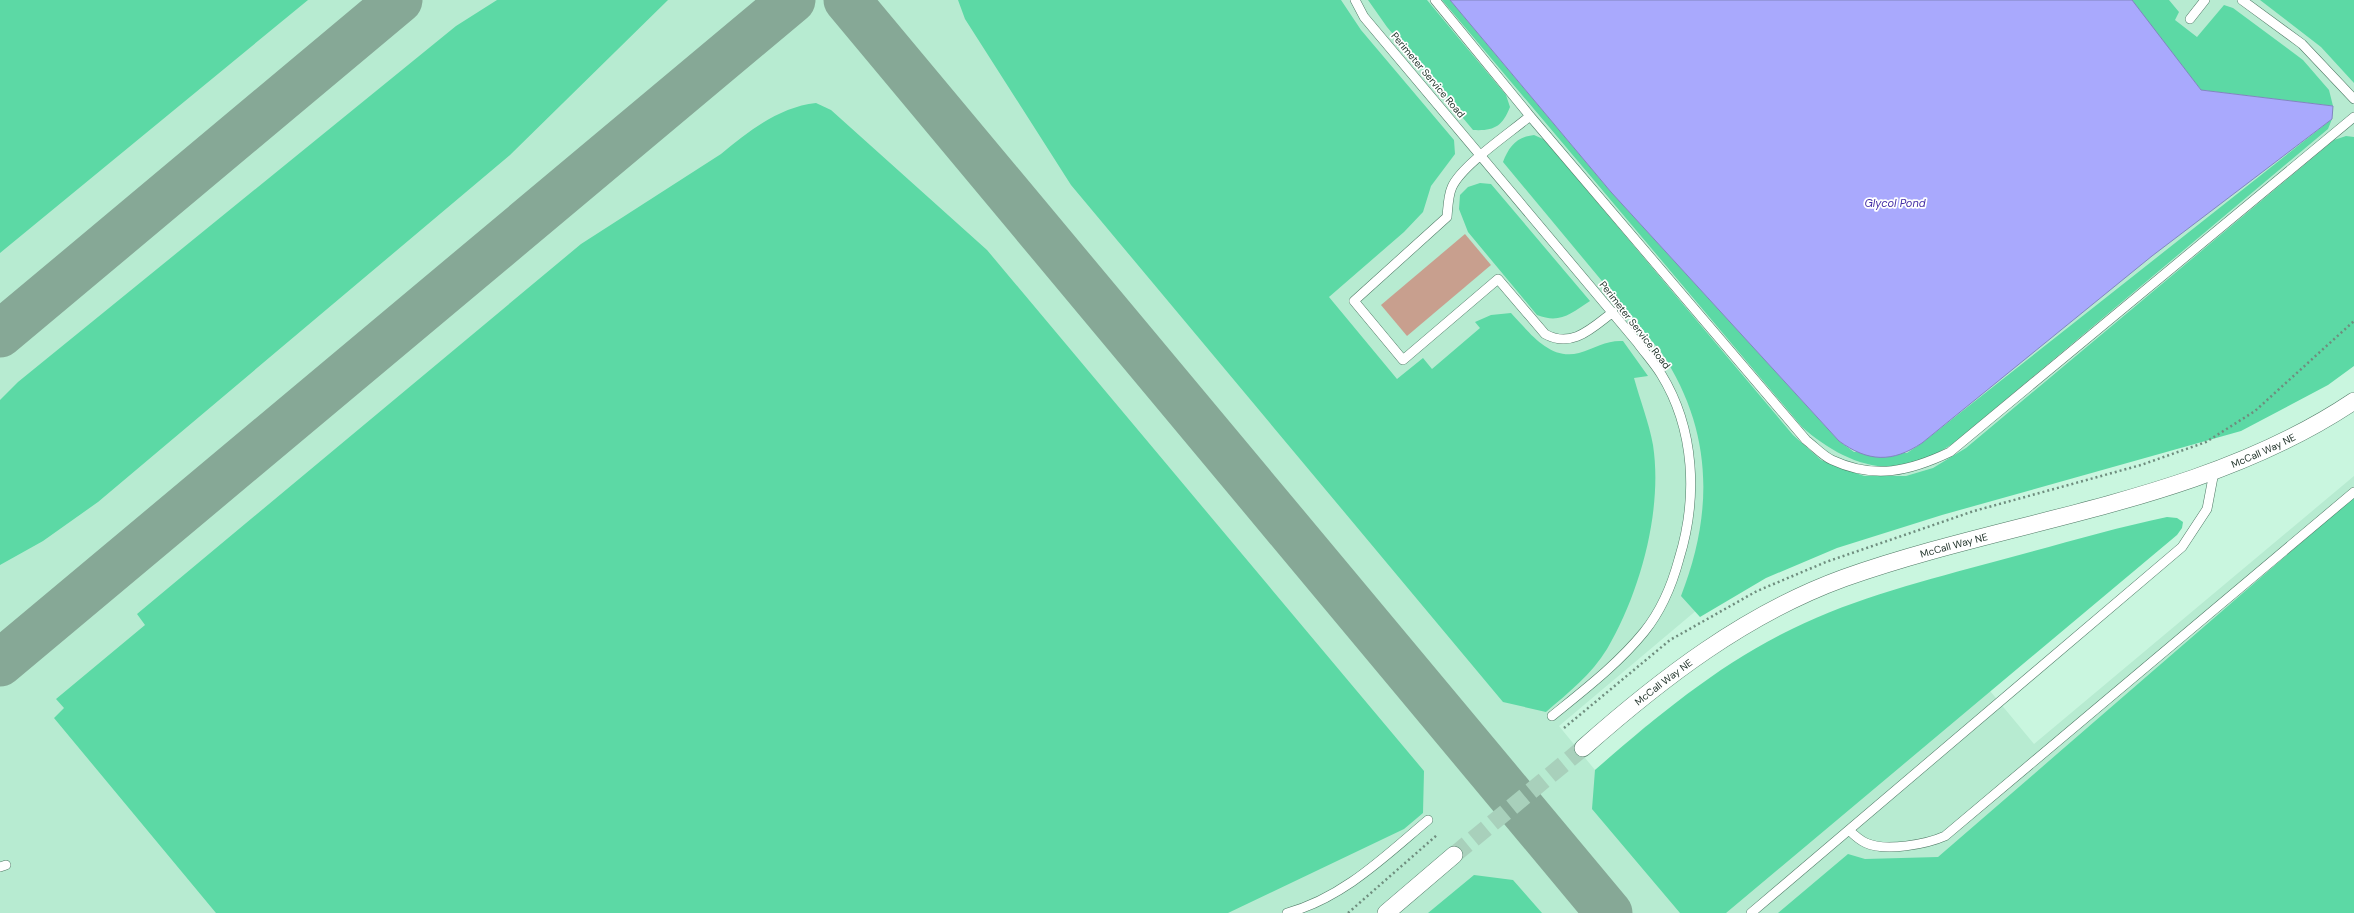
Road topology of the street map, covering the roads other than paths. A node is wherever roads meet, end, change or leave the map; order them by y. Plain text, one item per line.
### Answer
1 (1355, 0) edge
2 (1435, 0) edge
3 (2205, 0) edge
4 (2242, 0) edge
5 (2190, 19) dead end
6 (2354, 99) edge
7 (1530, 116) junction
8 (2354, 117) edge
9 (1482, 156) junction
10 (1613, 312) junction
11 (2354, 401) edge
12 (2214, 472) junction
13 (2354, 492) edge
14 (1552, 716) dead end
15 (1582, 748) tunnel mouth
16 (1428, 820) dead end
17 (1849, 830) junction
18 (1454, 854) tunnel mouth
19 (1287, 913) edge
20 (1386, 913) edge
21 (1751, 913) edge

1 - 9 lane, Perimeter Service Road
2 - 7 lane
3 - 5 lane
4 - 6 lane
7 - 8 lane
7 - 9 lane
9 - 10 lane, Perimeter Service Road
9 - 10 lane
10 - 14 lane, Perimeter Service Road
11 - 12 street, McCall Way NE
12 - 15 street, McCall Way NE
12 - 17 lane
13 - 17 lane
16 - 19 lane
17 - 21 lane
18 - 20 street

